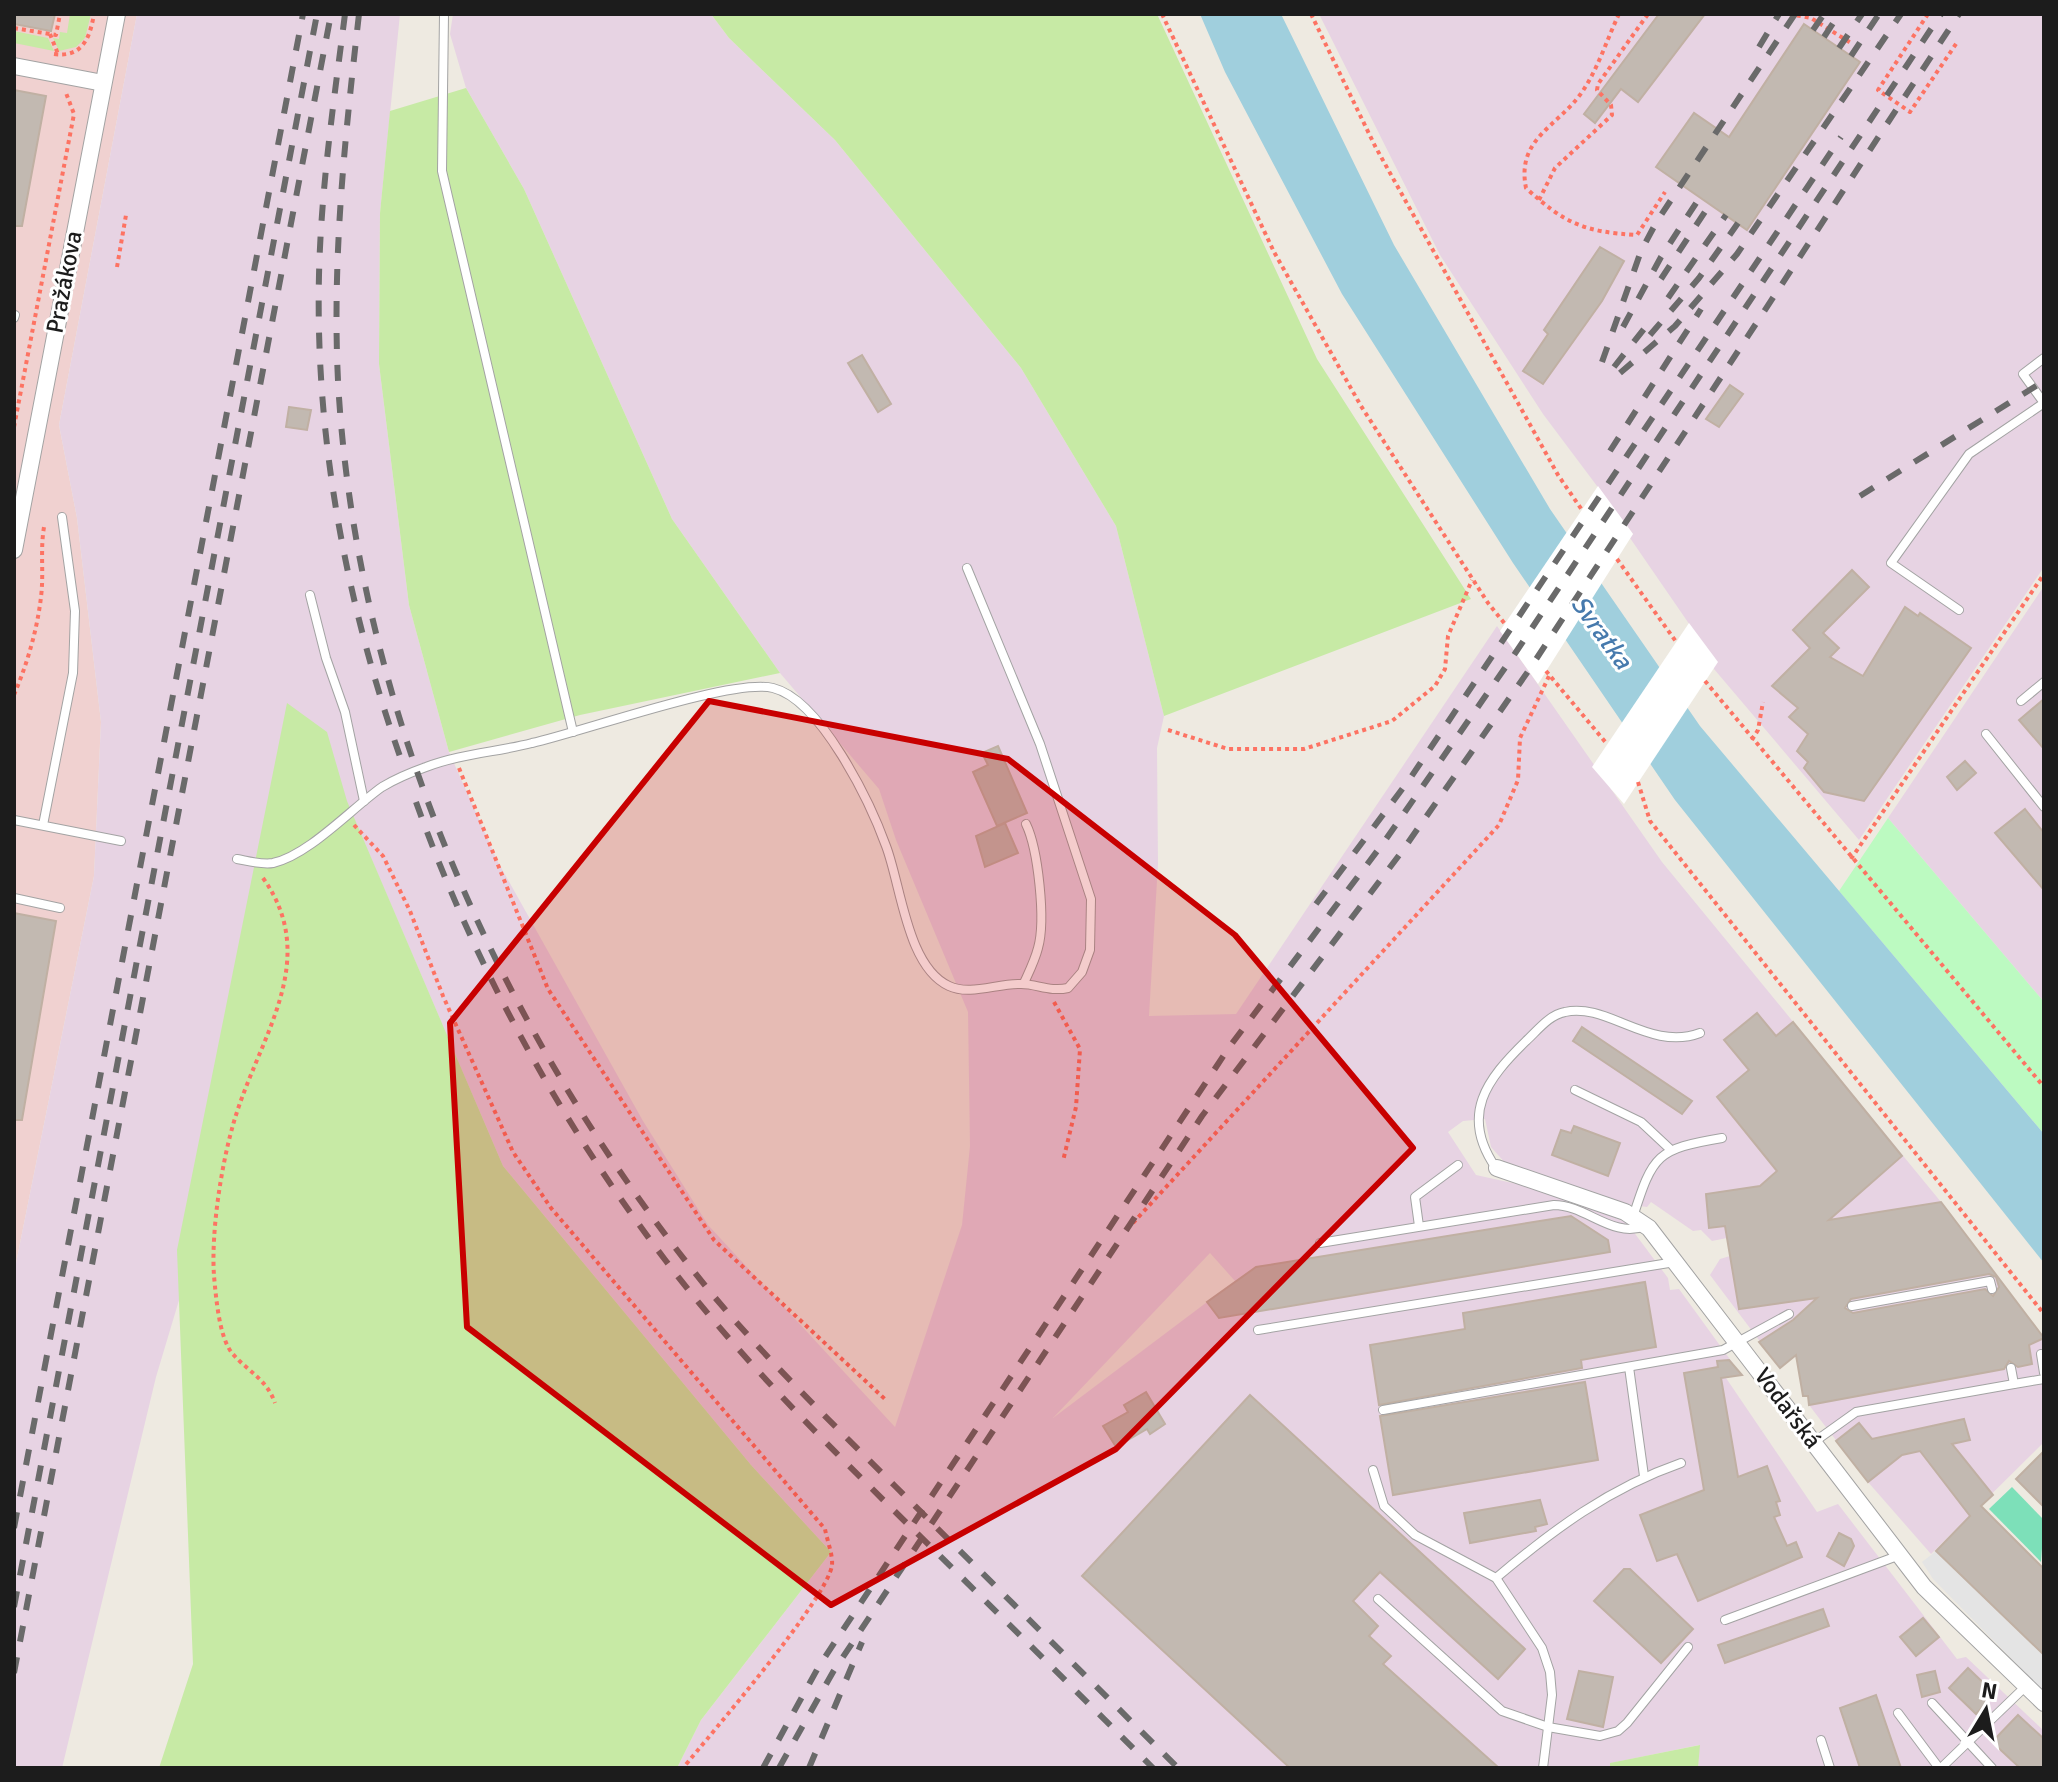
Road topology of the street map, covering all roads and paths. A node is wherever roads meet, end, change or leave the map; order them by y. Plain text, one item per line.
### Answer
1 (60, 14) edge
2 (94, 14) edge
3 (117, 14) edge
4 (444, 14) edge
5 (1162, 14) edge
6 (1311, 14) edge
7 (1619, 14) edge
8 (1648, 14) edge
9 (1789, 14) edge
10 (1928, 14) edge
11 (14, 28) edge
12 (50, 34) junction
13 (1958, 41) dead end
14 (1851, 43) dead end
15 (41, 51) dead end
16 (58, 54) junction
17 (14, 66) edge
18 (63, 76) junction
19 (103, 83) junction
20 (1665, 192) dead end
21 (1539, 200) junction
22 (122, 224) dead end
23 (117, 267) dead end
24 (2044, 358) edge
25 (2044, 403) edge
26 (14, 427) edge
27 (1582, 510) dead end
28 (62, 517) dead end
29 (44, 527) dead end
30 (14, 550) edge
31 (1617, 559) dead end
32 (967, 568) dead end
33 (2044, 574) edge
34 (1472, 580) junction
35 (310, 595) dead end
36 (1959, 610) dead end
37 (1505, 624) dead end
38 (1677, 643) dead end
39 (1705, 681) dead end
40 (2044, 682) edge
41 (14, 695) edge
42 (2021, 701) dead end
43 (1763, 702) dead end
44 (1168, 730) dead end
45 (573, 732) junction
46 (1986, 734) dead end
47 (1752, 740) junction
48 (1607, 744) dead end
49 (455, 759) junction
50 (1638, 782) dead end
51 (364, 801) junction
52 (2044, 807) edge
53 (346, 818) junction
54 (14, 820) edge
55 (1026, 824) dead end
56 (43, 825) junction
57 (121, 841) dead end
58 (237, 859) dead end
59 (1851, 859) junction
60 (254, 862) junction
61 (14, 898) edge
62 (60, 908) dead end
63 (1024, 983) junction
64 (1046, 990) junction
65 (1700, 1033) dead end
66 (2044, 1087) edge
67 (1575, 1090) dead end
68 (1722, 1138) dead end
69 (1671, 1150) junction
70 (1063, 1161) dead end
71 (1458, 1165) dead end
72 (1497, 1168) joint
73 (1639, 1221) junction
74 (1133, 1223) dead end
75 (1419, 1226) junction
76 (1320, 1243) dead end
77 (1675, 1262) junction
78 (1992, 1289) dead end
79 (1852, 1306) dead end
80 (1789, 1314) dead end
81 (2044, 1314) edge
82 (1258, 1330) dead end
83 (1739, 1344) junction
84 (2041, 1354) dead end
85 (1629, 1367) junction
86 (2011, 1368) dead end
87 (2044, 1376) edge
88 (2014, 1384) junction
89 (887, 1401) dead end
90 (275, 1403) dead end
91 (1383, 1410) dead end
92 (1814, 1442) junction
93 (1681, 1463) dead end
94 (1373, 1470) dead end
95 (1644, 1476) junction
96 (1900, 1555) junction
97 (1496, 1578) junction
98 (1378, 1599) dead end
99 (1725, 1620) dead end
100 (1688, 1647) dead end
101 (2026, 1686) junction
102 (1932, 1703) dead end
103 (2044, 1703) edge
104 (1898, 1713) dead end
105 (1548, 1727) junction
106 (1821, 1740) dead end
107 (1969, 1743) junction
108 (683, 1768) edge
109 (1543, 1768) edge
110 (1830, 1768) edge
111 (1940, 1768) edge
112 (1992, 1768) edge

1 - 12 path
2 - 16 path
3 - 19 street, Pražákova
4 - 45 lane
5 - 34 path
6 - 27 path
7 - 21 path
8 - 21 path
9 - 14 path
10 - 13 path
11 - 12 path
12 - 16 path
15 - 16 path
17 - 18 street
18 - 19 street
18 - 26 path
19 - 30 street, Pražákova
20 - 21 path
22 - 23 path
24 - 25 lane
25 - 36 lane
28 - 56 lane
29 - 41 path
31 - 38 path
32 - 64 lane
33 - 59 path
34 - 37 path
34 - 44 path
35 - 51 lane
39 - 47 path
40 - 42 lane
43 - 47 path
45 - 49 lane
45 - 63 lane
46 - 52 lane
47 - 59 path
48 - 74 path
49 - 51 lane
49 - 89 path
50 - 81 path
51 - 53 lane
53 - 60 lane
53 - 108 path
54 - 56 lane
55 - 63 lane
56 - 57 lane
58 - 60 lane
59 - 66 path
60 - 90 path
61 - 62 lane
63 - 64 lane
64 - 70 path
65 - 72 lane
67 - 69 lane
68 - 69 lane
69 - 73 lane
71 - 75 lane
72 - 73 street, Vodařská
73 - 75 lane
73 - 77 street, Vodařská
75 - 76 lane
77 - 82 lane
77 - 83 street, Vodařská
78 - 79 lane
80 - 83 lane
83 - 85 lane
83 - 92 street, Vodařská
84 - 87 lane
85 - 91 lane
85 - 95 lane
86 - 88 lane
87 - 88 lane
88 - 92 lane
92 - 96 street, Vodařská
93 - 95 lane
94 - 97 lane
95 - 97 lane
96 - 99 lane
96 - 101 street, Vodařská
97 - 105 lane
98 - 105 lane
100 - 105 lane
101 - 103 street, Vodařská
101 - 107 lane
102 - 107 lane
104 - 111 lane
105 - 109 lane
106 - 110 lane
107 - 111 lane
107 - 112 lane

